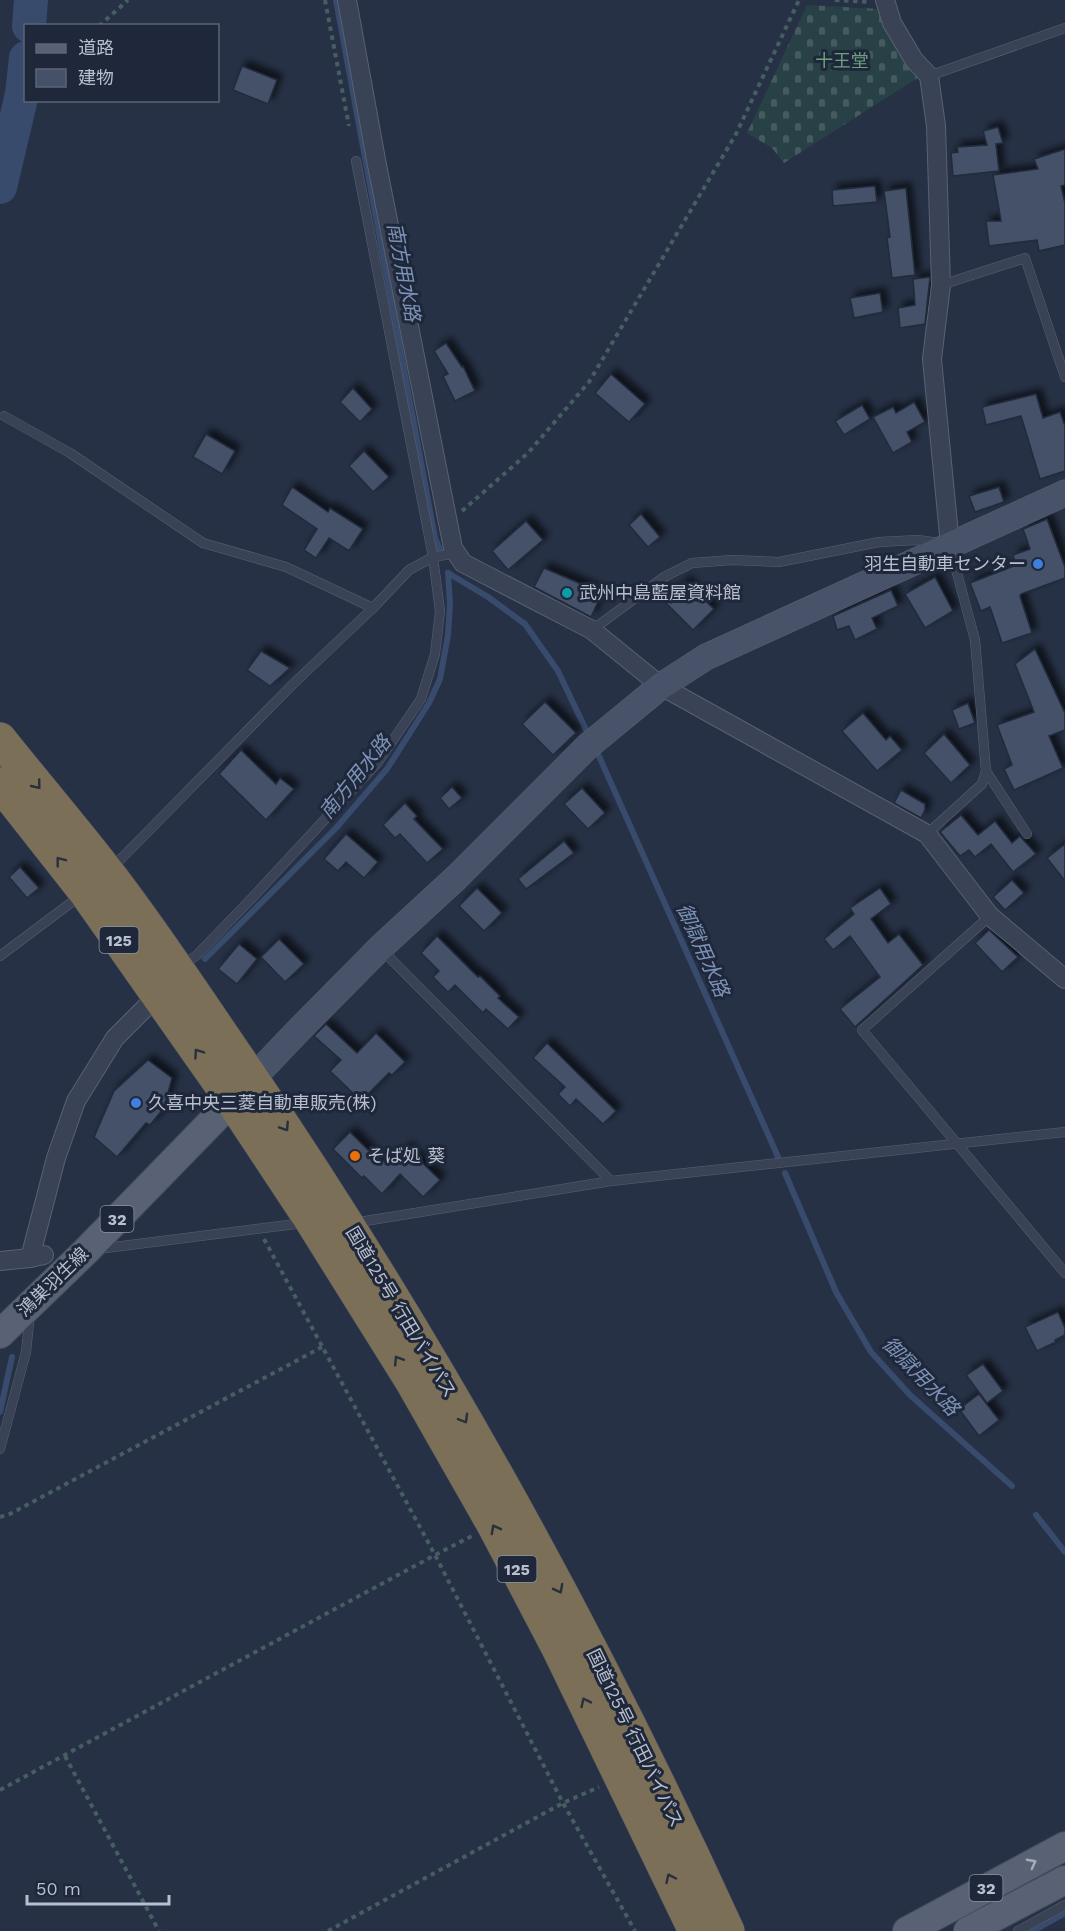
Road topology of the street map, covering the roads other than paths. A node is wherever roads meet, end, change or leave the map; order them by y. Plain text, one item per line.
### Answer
1 (346, 0) edge
2 (886, 1) edge
3 (1065, 28) edge
4 (929, 76) junction
5 (356, 161) road end
6 (941, 285) junction
7 (1065, 377) edge
8 (4, 416) dead end
9 (1065, 493) edge
10 (950, 544) junction
11 (456, 553) junction
12 (434, 557) junction
13 (373, 608) junction
14 (592, 630) junction
15 (661, 686) junction
16 (0, 739) edge
17 (986, 771) junction
18 (0, 784) edge
19 (927, 834) junction
20 (1027, 834) dead end
21 (96, 882) junction
22 (990, 916) junction
23 (380, 948) junction
24 (0, 956) edge
25 (177, 969) junction
26 (1065, 979) edge
27 (158, 995) junction
28 (242, 1090) junction
29 (1065, 1132) edge
30 (957, 1143) junction
31 (611, 1182) junction
32 (312, 1221) junction
33 (348, 1224) junction
34 (86, 1251) junction
35 (0, 1261) edge
36 (1065, 1273) edge
37 (30, 1306) junction
38 (0, 1334) edge
39 (0, 1449) edge
40 (1065, 1846) edge
41 (1065, 1880) edge
42 (1065, 1905) edge
43 (695, 1931) edge
44 (728, 1931) edge
45 (907, 1931) edge
46 (968, 1931) edge
47 (1018, 1931) edge

1 - 11 street
2 - 4 street
3 - 4 lane
4 - 6 street
5 - 12 lane
6 - 7 lane
6 - 10 street
8 - 13 lane
9 - 10 street
10 - 14 lane
10 - 15 street
10 - 17 lane
11 - 12 lane
11 - 14 street
12 - 13 lane
12 - 25 lane
13 - 21 lane
14 - 15 street
15 - 19 street
15 - 23 street
16 -> 21 highway, 国道125号 行田バイパス / 125
17 - 19 lane
17 - 20 lane
21 -> 18 highway, 国道125号 行田バイパス / 125
19 - 22 street
21 - 24 lane
21 - 25 highway, 国道125号 行田バイパス / 125
21 - 27 highway, 国道125号 行田バイパス / 125
22 - 26 street
22 - 30 lane
23 - 28 street
23 - 31 lane
25 - 28 highway, 国道125号 行田バイパス / 125
28 -> 27 highway, 国道125号 行田バイパス / 125
27 - 35 street
28 - 32 highway, 国道125号 行田バイパス / 125
28 -> 33 highway, 国道125号 行田バイパス / 125
28 - 34 main road, 鴻巣羽生線 / 32
29 - 30 lane
30 - 31 lane
30 - 36 lane
31 - 33 lane
32 - 34 lane
43 -> 32 highway, 国道125号 行田バイパス / 125
33 -> 44 highway, 国道125号 行田バイパス / 125
34 - 37 main road, 鴻巣羽生線 / 32
37 - 38 main road, 鴻巣羽生線 / 32
37 - 39 lane
45 -> 40 main road, 32
41 - 46 main road, 32
42 - 47 lane

